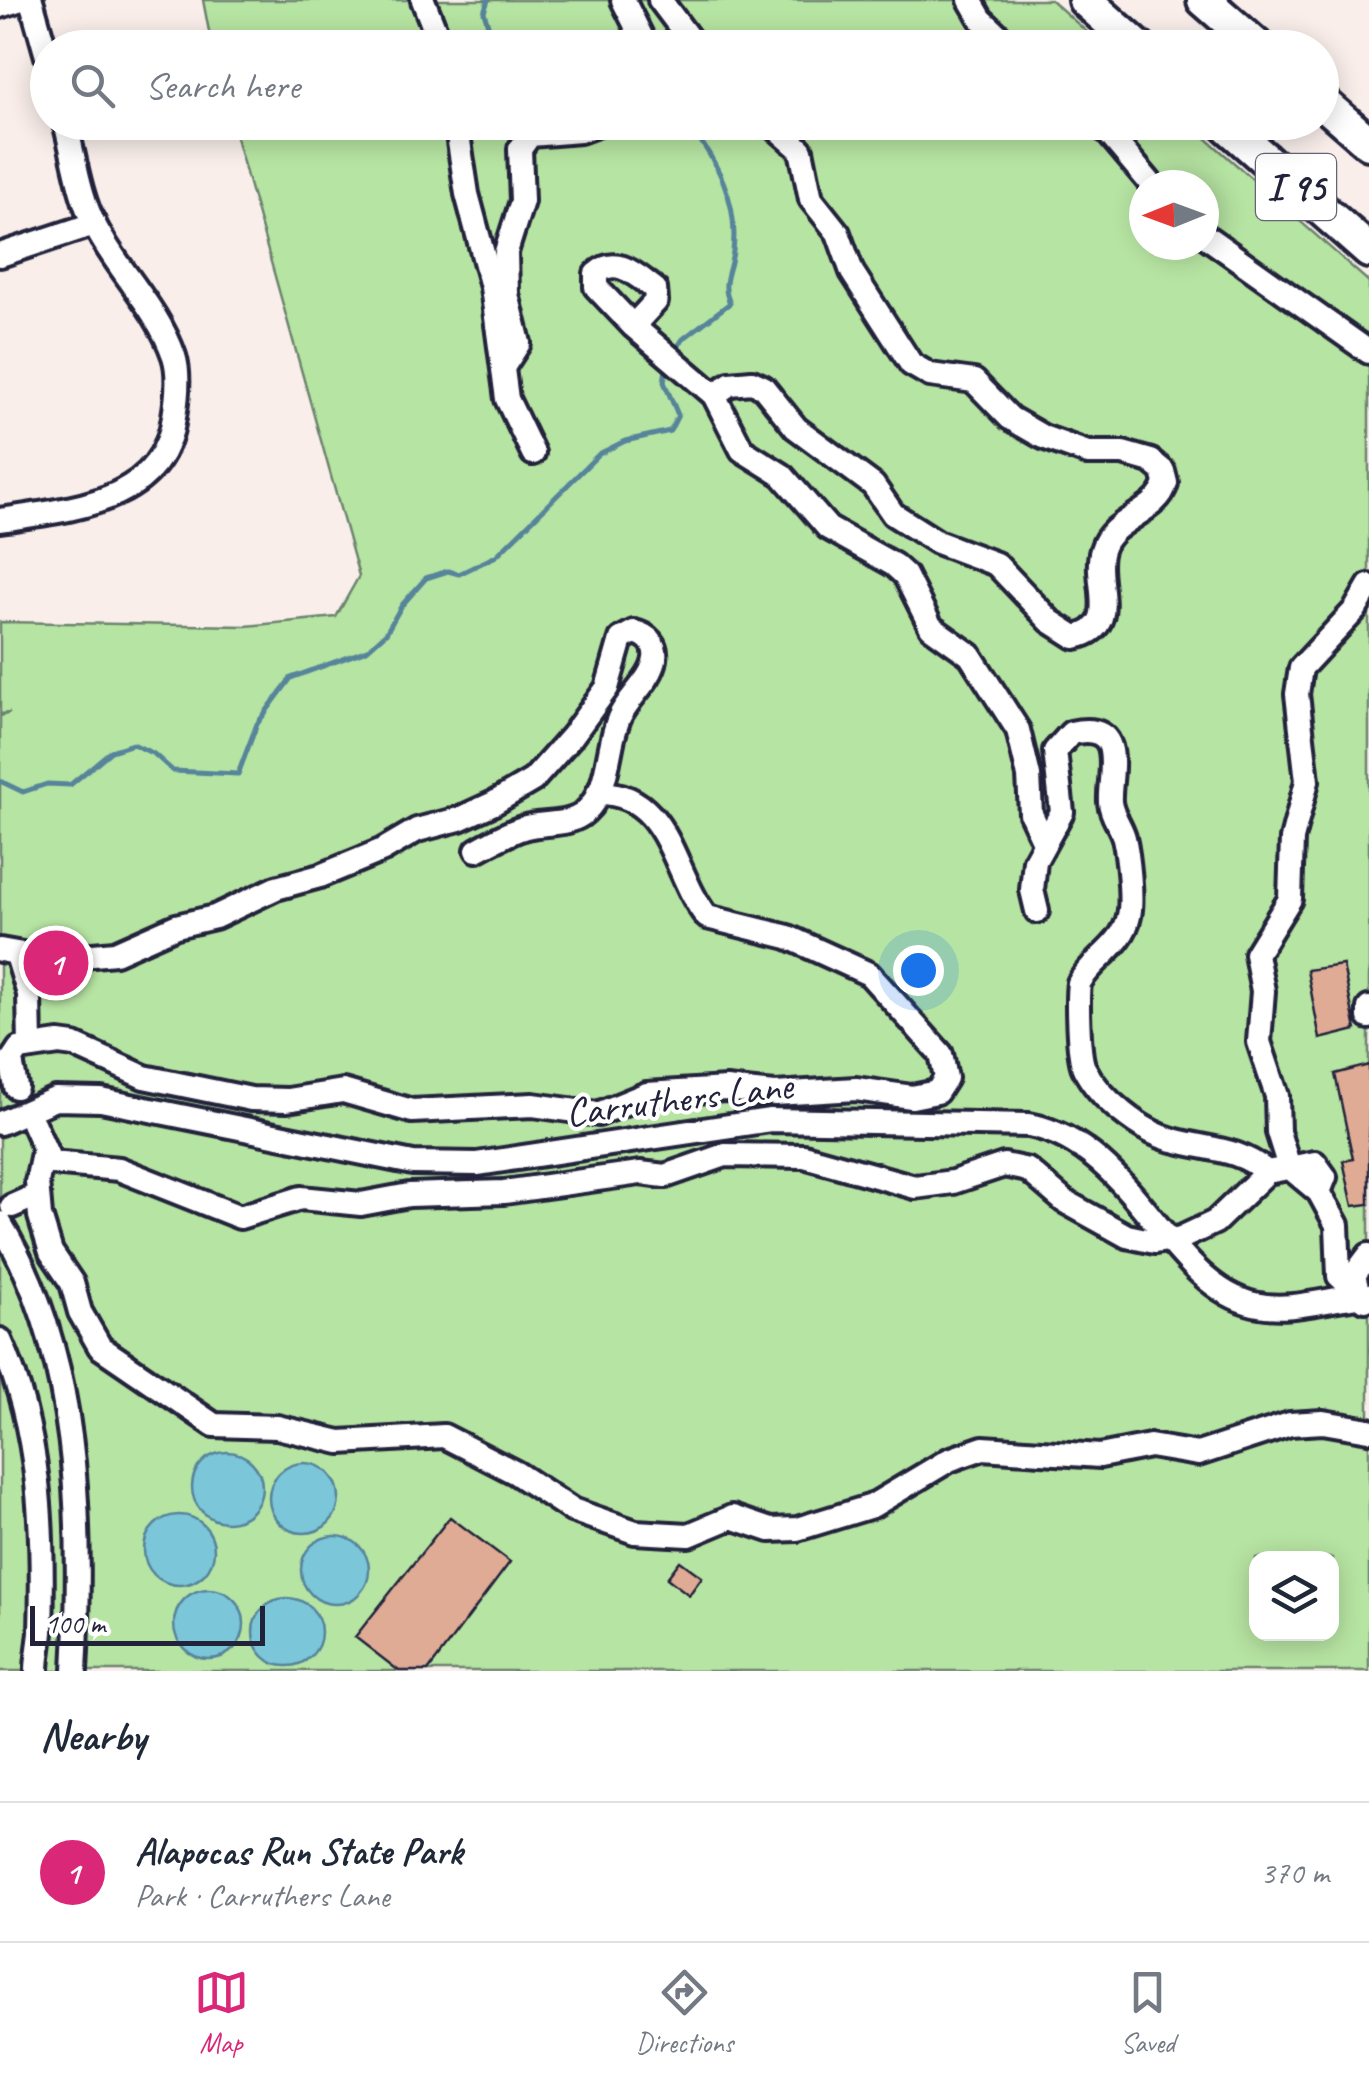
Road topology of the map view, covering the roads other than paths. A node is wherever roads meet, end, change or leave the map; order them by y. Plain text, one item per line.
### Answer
1 (18, 0) edge
2 (31, 0) edge
3 (423, 0) edge
4 (623, 0) edge
5 (660, 0) edge
6 (970, 0) edge
7 (1085, 0) edge
8 (1204, 0) edge
9 (0, 6) edge
10 (40, 30) edge
11 (435, 30) edge
12 (638, 30) edge
13 (682, 30) edge
14 (993, 30) edge
15 (1119, 30) edge
16 (1238, 30) edge
17 (1339, 117) edge
18 (70, 140) edge
19 (460, 140) edge
20 (526, 140) edge
21 (789, 140) edge
22 (1115, 140) edge
23 (1244, 140) edge
24 (1369, 143) edge
25 (1140, 170) edge
26 (94, 224) junction
27 (1219, 246) edge
28 (1369, 252) edge
29 (0, 255) edge
30 (633, 326) dead end
31 (1369, 352) edge
32 (504, 366) junction
33 (714, 395) junction
34 (533, 453) dead end
35 (0, 520) edge
36 (1369, 586) edge
37 (598, 793) junction
38 (1044, 842) junction
39 (477, 850) dead end
40 (1037, 912) dead end
41 (9, 953) edge
42 (1369, 1008) edge
43 (1369, 1017) edge
44 (30, 1047) junction
45 (16, 1087) dead end
46 (0, 1123) edge
47 (33, 1124) dead end
48 (43, 1152) junction
49 (1278, 1170) junction
50 (37, 1195) junction
51 (6, 1214) edge
52 (1172, 1240) junction
53 (1369, 1255) edge
54 (1366, 1298) edge
55 (0, 1340) edge
56 (1369, 1430) edge
57 (37, 1671) edge
58 (75, 1671) edge

1 - 9 street
2 - 10 street
3 - 11 street
4 - 12 street
5 - 13 street
6 - 14 street
7 - 15 highway
8 - 16 highway
17 - 24 highway, I 95
18 - 26 street
19 - 32 street
20 - 32 street
21 - 33 street
22 - 25 street
23 - 28 highway, I 95
26 - 29 street
26 - 35 street
27 - 31 street
30 - 33 street
32 - 34 street
33 - 38 street
36 - 49 street
37 - 39 street
37 - 41 street
37 - 44 street
38 - 40 street
38 - 49 street
41 - 44 street
42 - 43 street
44 - 45 street
46 - 52 street, Carruthers Lane
47 - 48 street
48 - 50 street
48 - 52 street
49 - 52 street
49 - 54 street
50 - 51 street
50 - 56 street
51 - 58 street
52 - 54 street, Carruthers Lane
53 - 54 street
55 - 57 street

